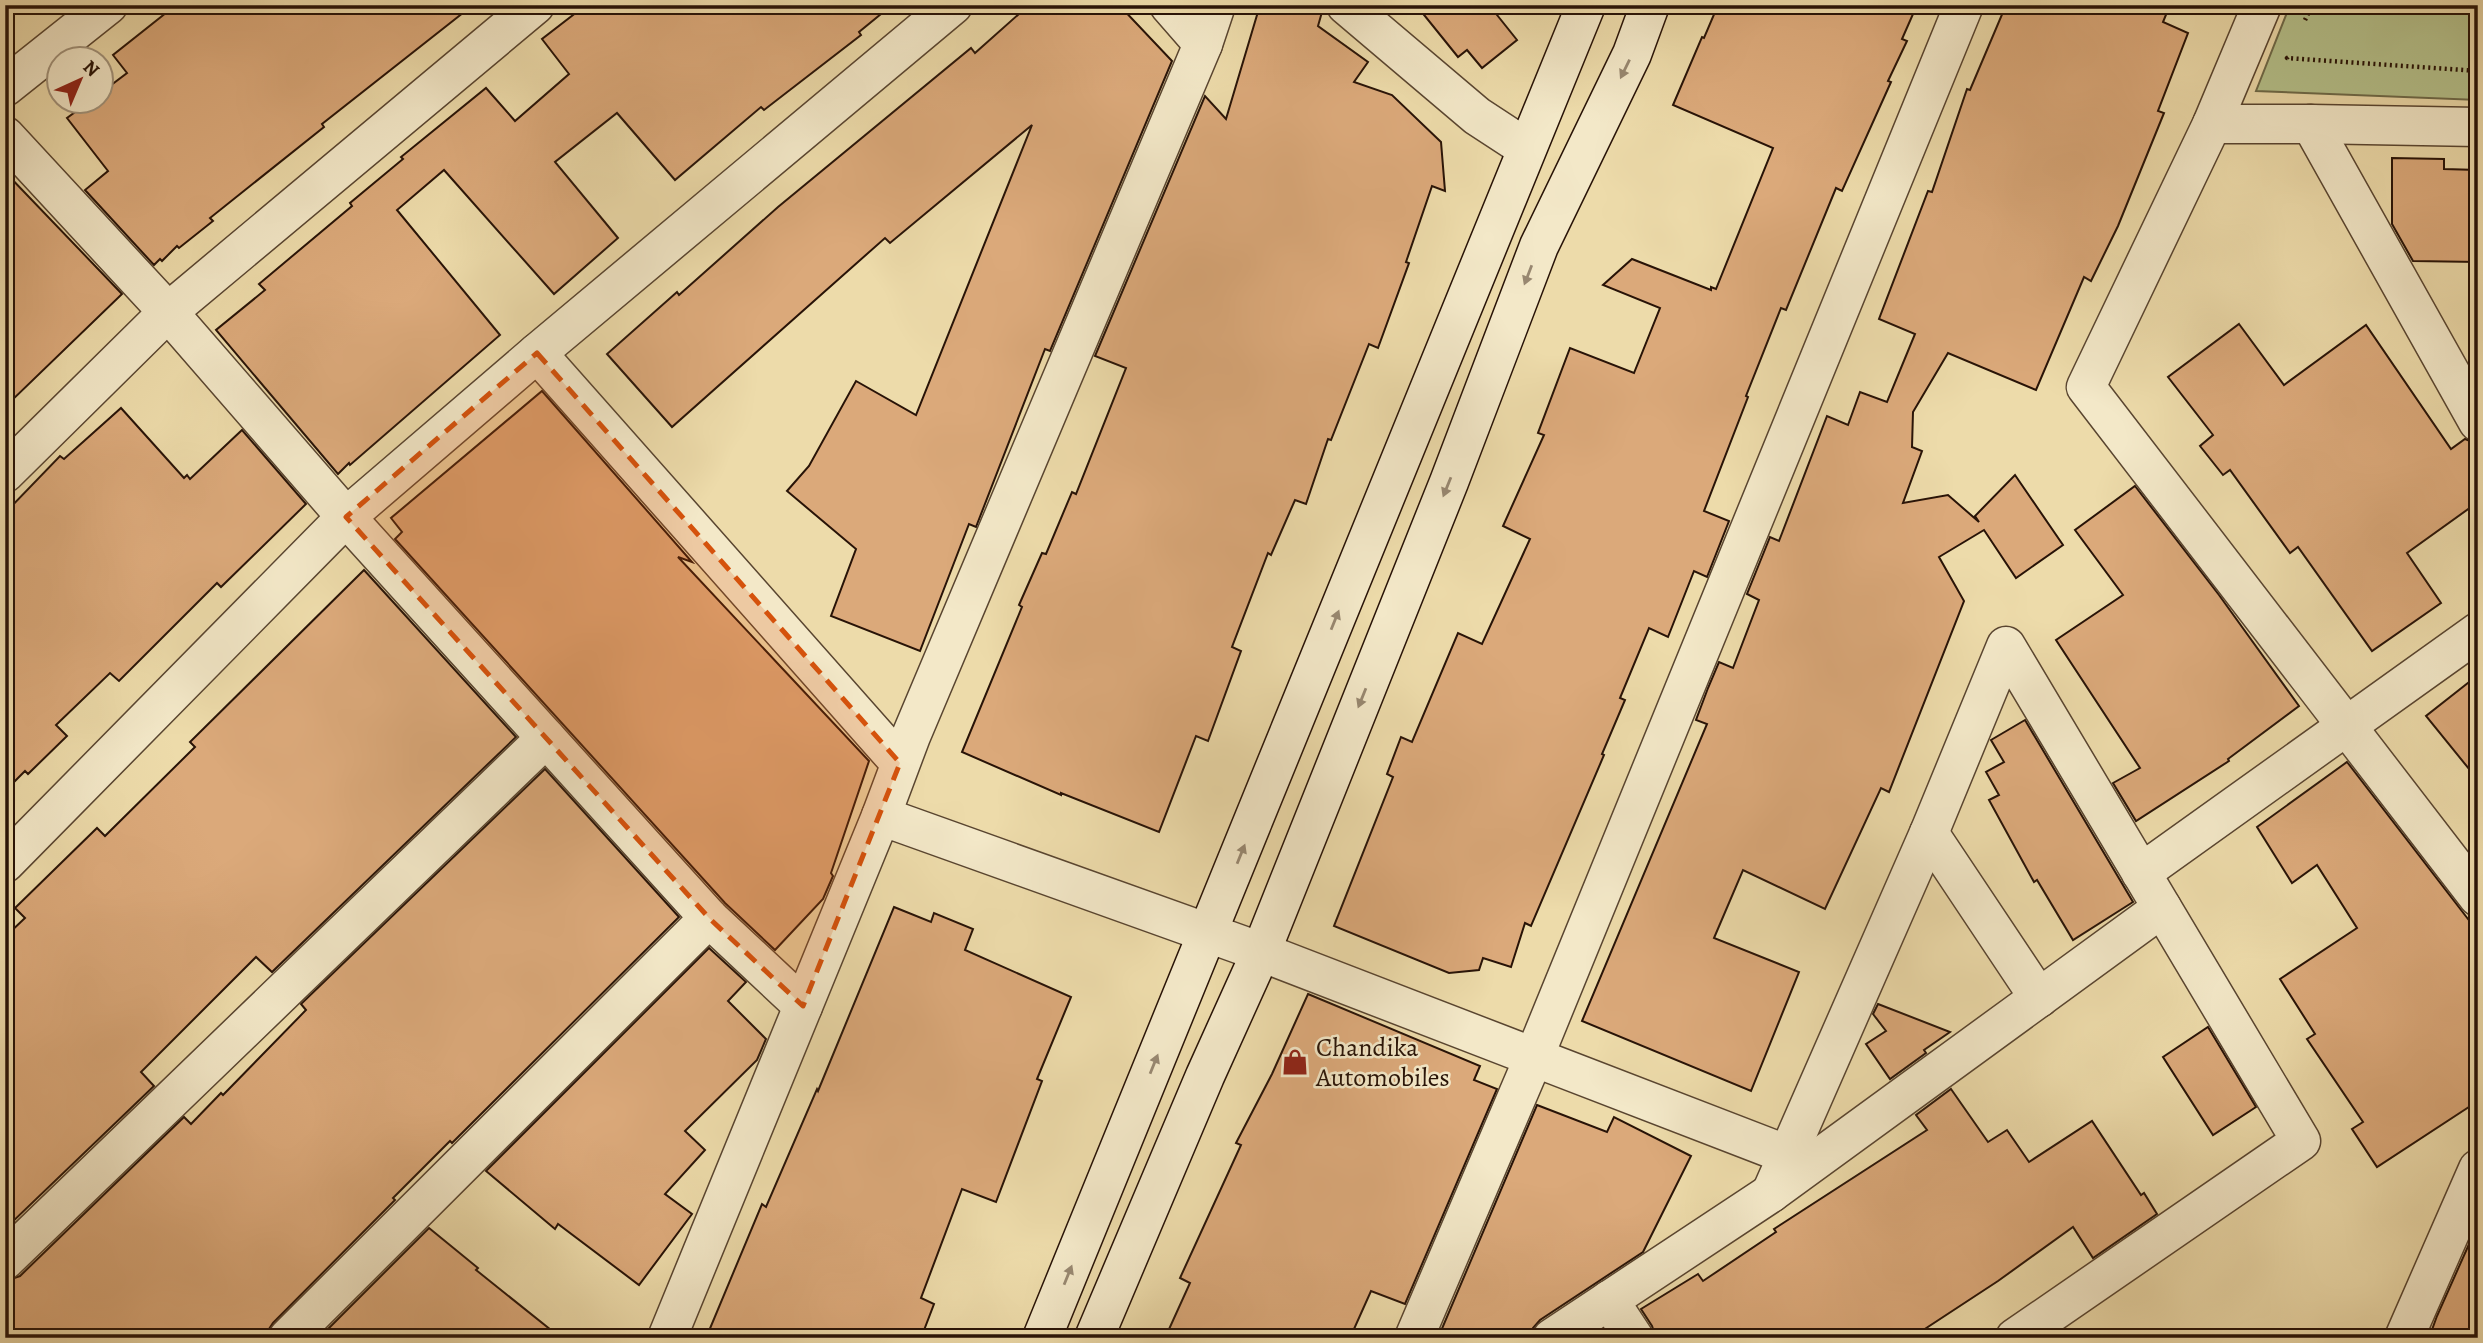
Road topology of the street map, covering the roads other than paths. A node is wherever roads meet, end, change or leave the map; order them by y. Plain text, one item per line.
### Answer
1 (108, 5) edge
2 (535, 5) edge
3 (953, 5) edge
4 (1169, 5) edge
5 (1216, 5) edge
6 (1346, 5) edge
7 (1586, 5) edge
8 (1650, 5) edge
9 (1964, 5) edge
10 (2262, 5) edge
11 (1203, 44) junction
12 (5, 87) edge
13 (2212, 124) junction
14 (2311, 124) junction
15 (2478, 127) edge
16 (5, 136) edge
17 (1527, 148) junction
18 (168, 312) junction
19 (537, 353) junction
20 (2477, 419) edge
21 (5, 473) edge
22 (346, 517) junction
23 (2478, 632) edge
24 (2348, 725) junction
25 (547, 738) junction
26 (900, 763) junction
27 (881, 816) junction
28 (1929, 833) junction
29 (5, 863) edge
30 (2141, 873) junction
31 (2478, 897) edge
32 (2162, 908) junction
33 (709, 918) junction
34 (1209, 933) junction
35 (1261, 952) junction
36 (2039, 998) junction
37 (803, 1006) junction
38 (1534, 1057) junction
39 (1787, 1155) junction
40 (2478, 1169) edge
41 (1771, 1193) junction
42 (5, 1260) edge
43 (1609, 1300) junction
44 (288, 1338) edge
45 (667, 1338) edge
46 (1042, 1338) edge
47 (1094, 1338) edge
48 (1414, 1338) edge
49 (1552, 1338) edge
50 (1634, 1338) edge
51 (2015, 1338) edge
52 (2404, 1338) edge

1 - 12 street
2 - 18 street
3 - 19 street
4 - 11 street
5 - 11 street
6 - 17 street
7 - 17 street
8 -> 35 street
9 - 38 street
10 - 13 street
11 - 26 street
13 - 14 street
13 - 24 street
14 - 15 street
14 - 20 street
16 - 18 street
34 -> 17 street
18 - 21 street
18 - 22 street
19 - 22 street
19 - 26 street
22 - 25 street
22 - 29 street
23 - 24 street
24 - 30 street
24 - 31 street
25 - 33 street
25 - 42 street
26 - 27 street
27 - 34 street
27 - 37 street
28 - 30 street
28 - 36 street
28 - 39 street
30 - 32 street
32 - 36 street
32 - 51 street
33 - 37 street
33 - 44 street
34 - 35 street
46 -> 34 street
35 - 38 street
35 - 47 street
36 - 41 street
37 - 45 street
38 - 39 street
38 - 48 street
39 - 41 street
40 - 52 street
41 - 43 street
43 - 49 street
43 - 50 street

